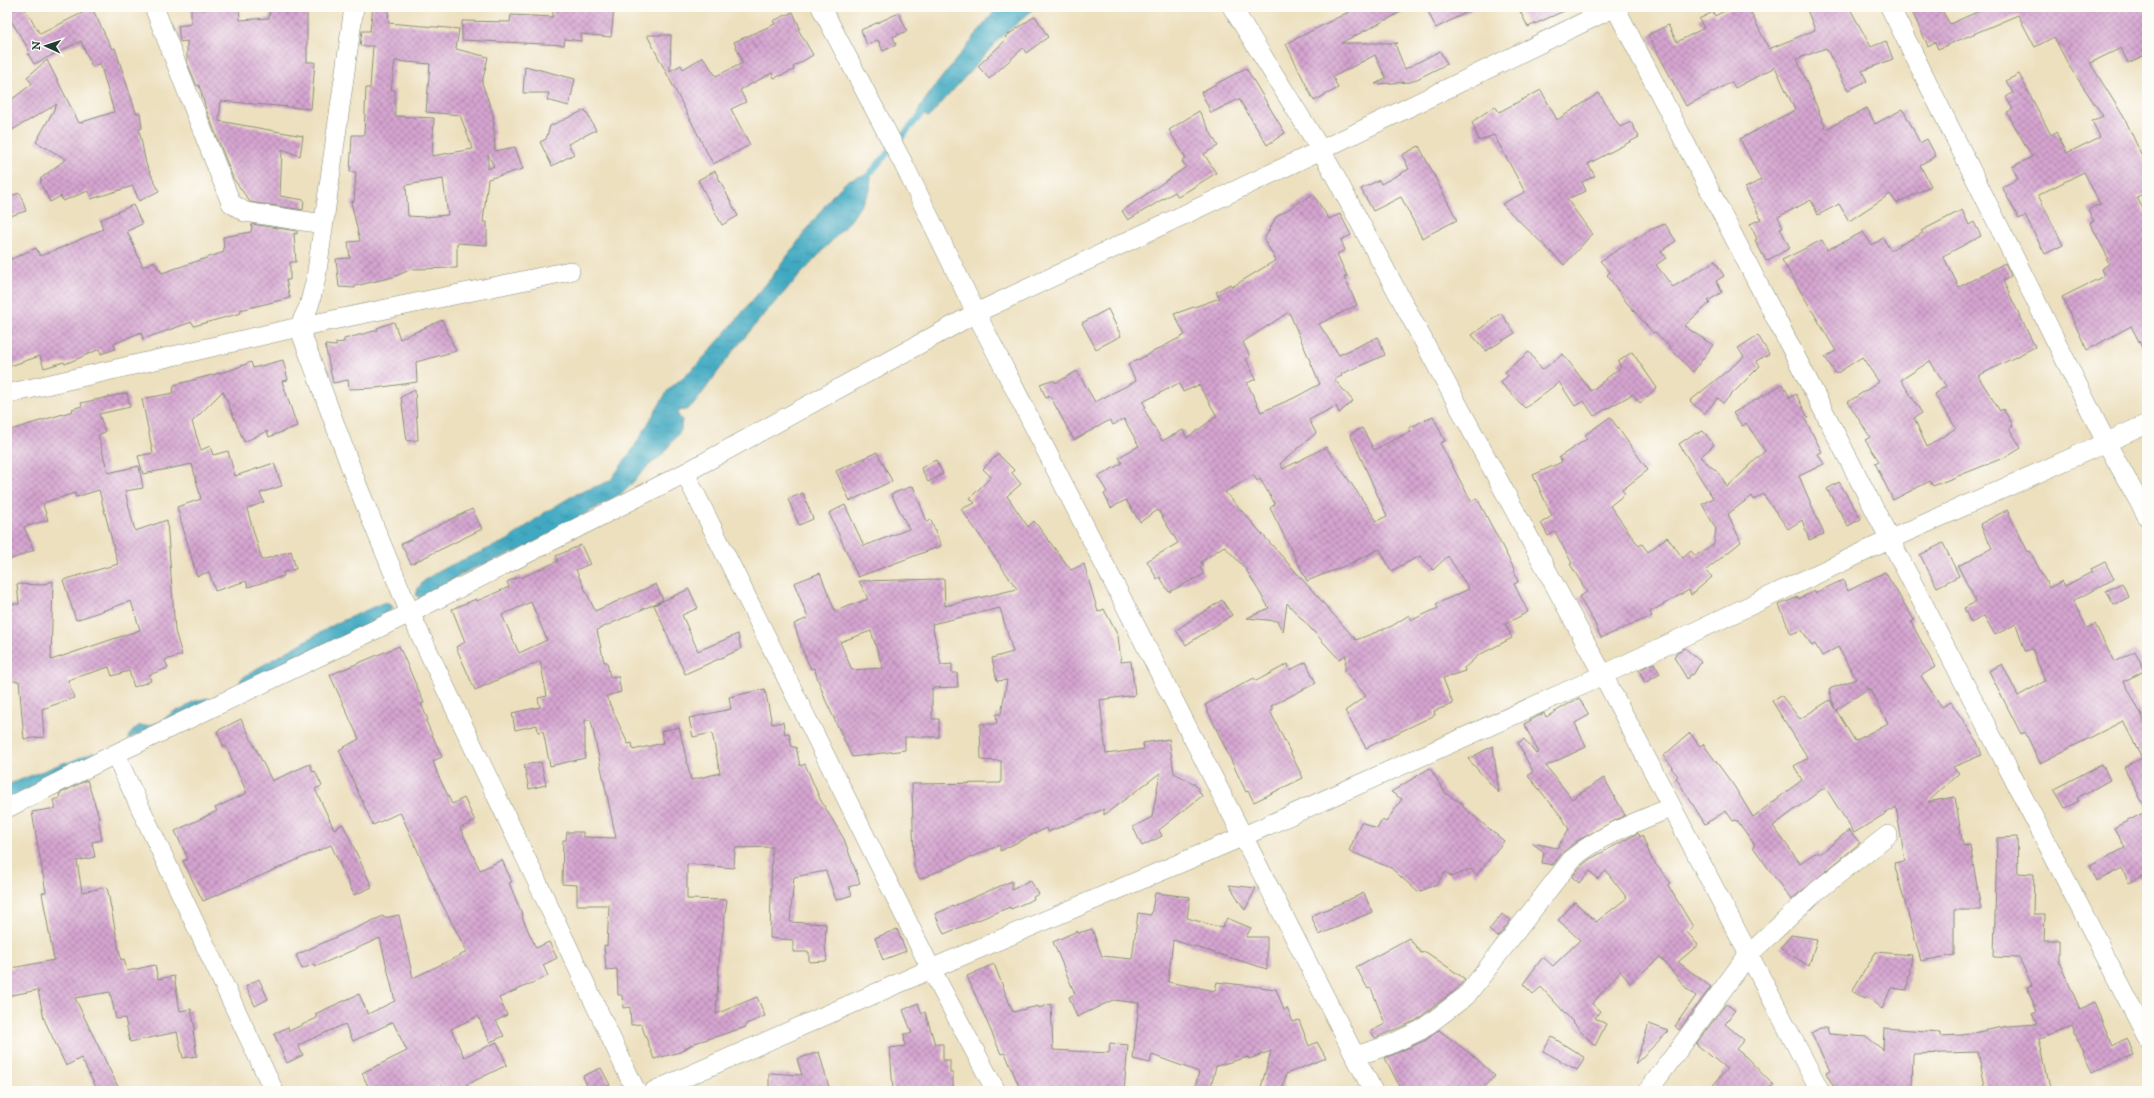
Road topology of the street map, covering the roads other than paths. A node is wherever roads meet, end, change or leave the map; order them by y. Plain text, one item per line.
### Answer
1 (154, 7) edge
2 (354, 7) edge
3 (821, 7) edge
4 (1232, 7) edge
5 (1615, 7) edge
6 (1890, 7) edge
7 (1321, 150) junction
8 (323, 224) junction
9 (570, 271) dead end
10 (976, 313) junction
11 (299, 327) junction
12 (7, 394) edge
13 (2147, 424) edge
14 (2106, 442) junction
15 (685, 472) junction
16 (2147, 516) edge
17 (1890, 538) junction
18 (410, 613) junction
19 (1603, 675) junction
20 (115, 754) junction
21 (1672, 807) junction
22 (7, 808) edge
23 (1888, 835) dead end
24 (1244, 836) junction
25 (1748, 955) junction
26 (931, 969) junction
27 (2147, 1037) edge
28 (1356, 1056) junction
29 (274, 1091) edge
30 (636, 1091) edge
31 (654, 1091) edge
32 (996, 1091) edge
33 (1374, 1091) edge
34 (1648, 1091) edge
35 (1820, 1091) edge

1 - 8 street
2 - 8 street
3 - 10 street
4 - 7 street
5 - 7 street
5 - 17 street
6 - 14 street
7 - 10 street
7 - 19 street
8 - 11 street
9 - 11 street
10 - 15 street
10 - 24 street
11 - 12 street
11 - 18 street
13 - 14 street
14 - 16 street
14 - 17 street
15 - 18 street
15 - 26 street
17 - 19 street
17 - 27 street
18 - 20 street
18 - 30 street
19 - 21 street
19 - 24 street
20 - 22 street
20 - 29 street
21 - 25 street
21 - 28 street
23 - 25 street
24 - 26 street
24 - 28 street
25 - 34 street
25 - 35 street
26 - 31 street
26 - 32 street
28 - 33 street

